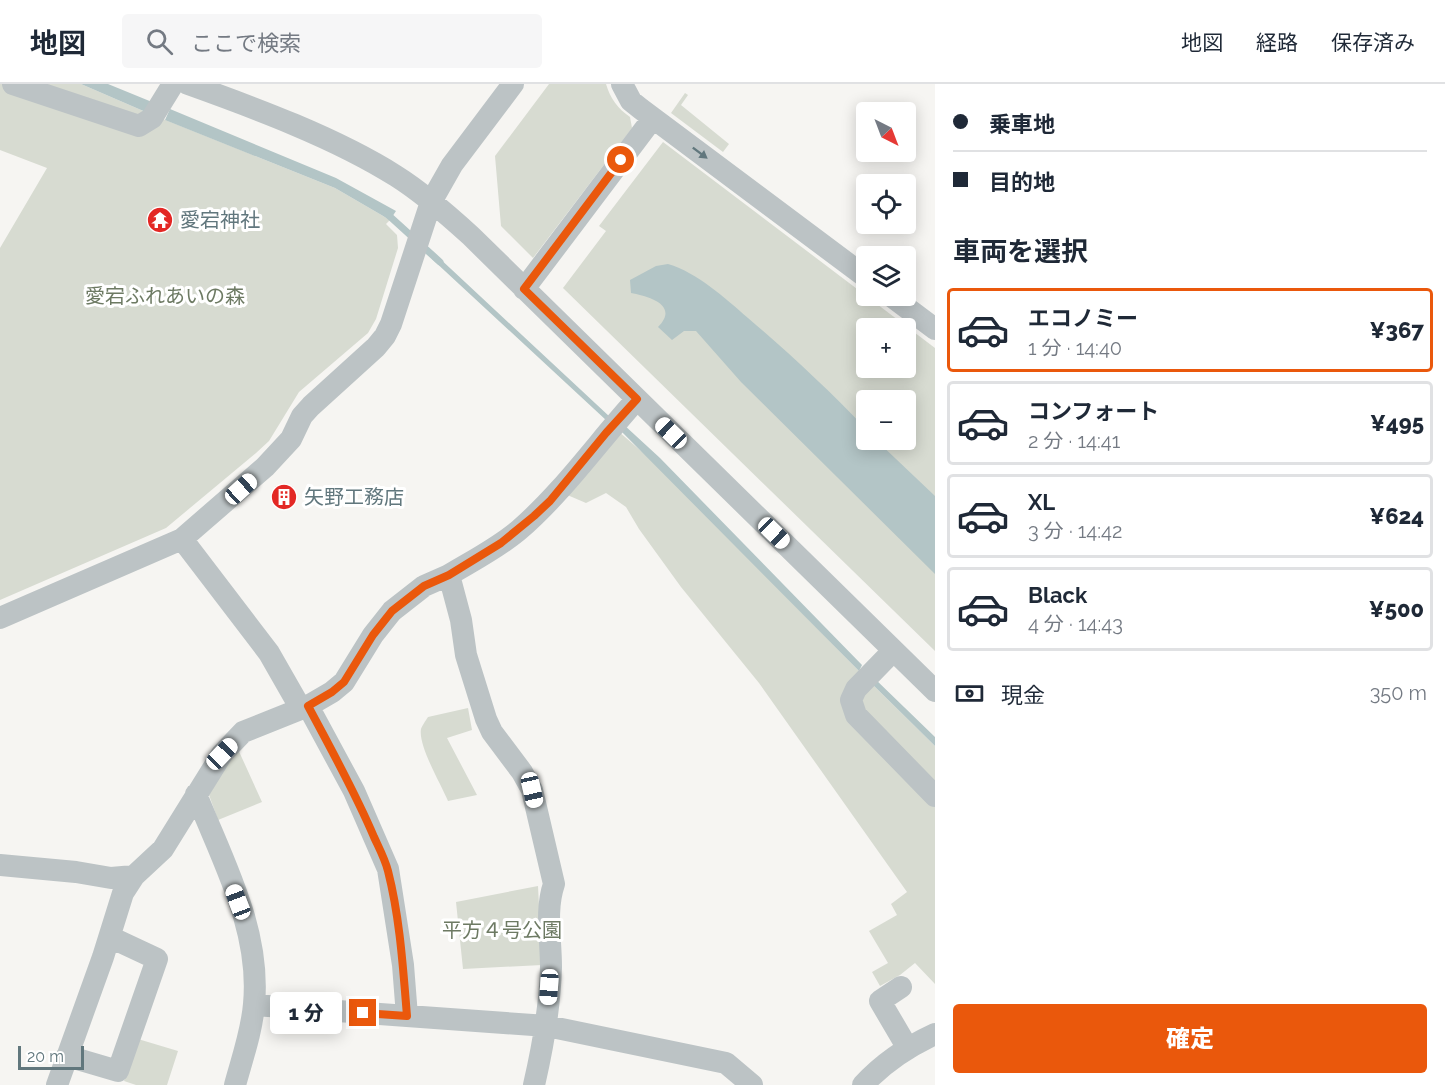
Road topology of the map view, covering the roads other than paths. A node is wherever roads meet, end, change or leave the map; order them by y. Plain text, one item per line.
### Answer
1 (13, 84) edge
2 (188, 84) edge
3 (513, 84) edge
4 (622, 84) edge
5 (169, 92) edge
6 (653, 118) junction
7 (431, 202) junction
8 (856, 270) edge
9 (524, 289) junction
10 (905, 306) edge
11 (935, 328) edge
12 (637, 399) junction
13 (182, 539) junction
14 (449, 575) junction
15 (0, 618) edge
16 (893, 651) junction
17 (935, 691) edge
18 (304, 707) junction
19 (196, 794) junction
20 (935, 796) edge
21 (0, 864) edge
22 (134, 876) junction
23 (110, 937) junction
24 (901, 987) dead end
25 (254, 1005) junction
26 (407, 1016) junction
27 (547, 1026) junction
28 (935, 1034) edge
29 (907, 1047) junction
30 (67, 1056) junction
31 (57, 1085) edge
32 (235, 1085) edge
33 (534, 1085) edge
34 (752, 1085) edge
35 (863, 1085) edge

1 - 5 street
2 - 7 street
3 - 7 street
4 - 6 street
6 -> 8 street
6 - 9 street
7 - 9 street
7 - 13 street
9 - 12 street
10 - 11 street
12 - 14 street
12 - 16 street
13 - 15 street
13 - 18 street
14 - 18 street
14 - 27 street
16 - 17 street
16 - 20 street
18 - 19 street
18 - 26 street
19 - 22 street
19 - 25 street
21 - 22 street
22 - 23 street
23 - 30 street
23 - 30 street
24 - 29 street
25 - 26 street
25 - 32 street
26 - 27 street
27 - 33 street
27 - 34 street
28 - 29 street
29 - 35 street
30 - 31 street

